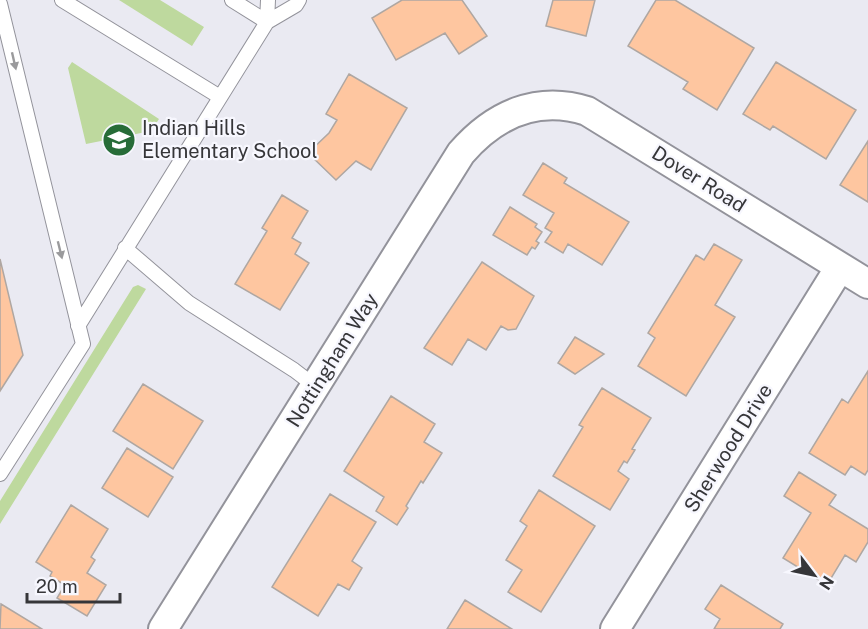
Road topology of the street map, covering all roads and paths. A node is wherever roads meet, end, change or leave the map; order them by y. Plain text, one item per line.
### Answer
1 (62, 0) edge
2 (232, 0) edge
3 (268, 0) edge
4 (299, 0) edge
5 (0, 4) edge
6 (267, 22) junction
7 (219, 97) junction
8 (520, 111) joint
9 (125, 248) junction
10 (840, 267) junction
11 (868, 284) edge
12 (78, 326) junction
13 (315, 386) junction
14 (0, 474) edge
15 (163, 629) edge
16 (615, 629) edge

1 - 7 lane
2 - 6 lane
3 - 6 lane
4 - 6 lane
5 -> 12 lane
6 - 7 lane
7 - 9 lane
8 - 10 street, Dover Road
8 - 13 street, Nottingham Way
9 - 12 lane
9 - 13 lane
10 - 11 street, Dover Road
10 - 16 street, Sherwood Drive
12 - 14 lane
13 - 15 street, Nottingham Way

